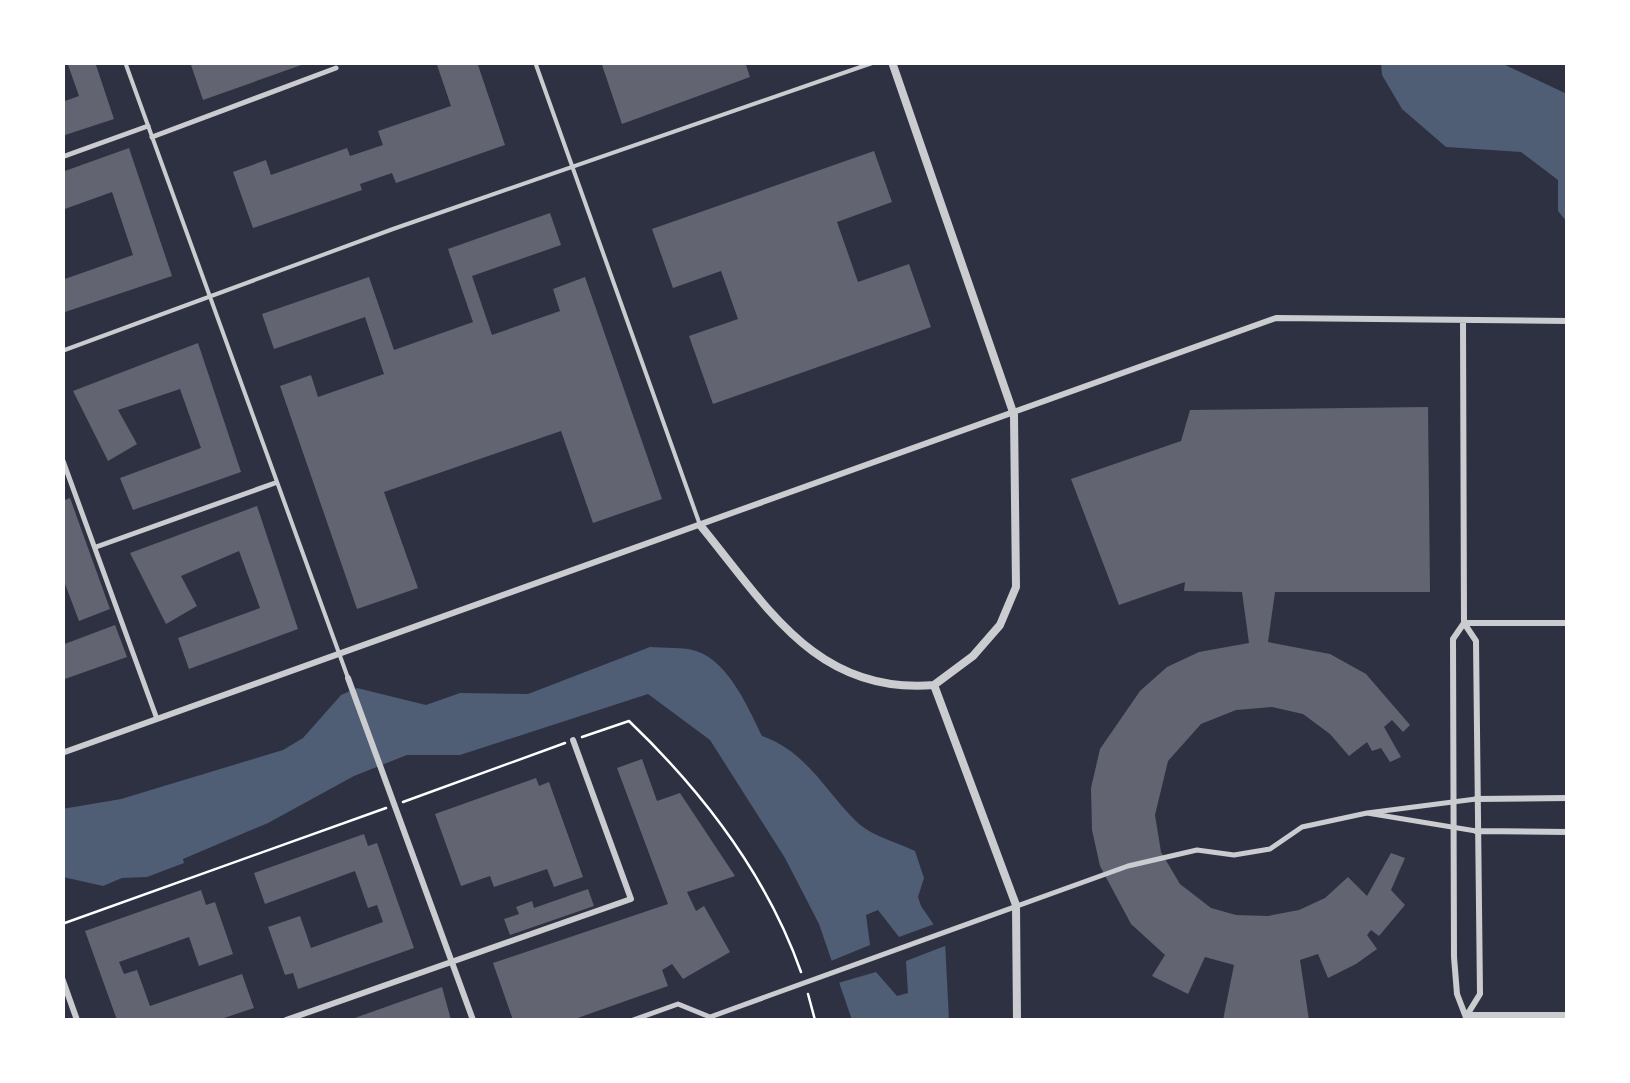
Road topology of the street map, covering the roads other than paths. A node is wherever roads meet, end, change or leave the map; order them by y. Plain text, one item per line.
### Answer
1 (125, 62) edge
2 (536, 62) edge
3 (875, 62) edge
4 (892, 62) edge
5 (336, 68) dead end
6 (148, 126) junction
7 (152, 137) junction
8 (62, 157) edge
9 (574, 168) junction
10 (208, 297) junction
11 (1463, 320) junction
12 (1568, 321) edge
13 (62, 351) edge
14 (1014, 415) junction
15 (62, 458) edge
16 (275, 483) junction
17 (700, 525) junction
18 (96, 547) junction
19 (1568, 623) edge
20 (1464, 624) junction
21 (338, 652) junction
22 (348, 678) joint
23 (934, 684) junction
24 (157, 719) junction
25 (573, 740) road end
26 (62, 754) edge
27 (1568, 798) edge
28 (1476, 799) junction
29 (1452, 801) junction
30 (1367, 813) junction
31 (1452, 830) junction
32 (1476, 831) junction
33 (1568, 832) edge
34 (1016, 905) junction
35 (452, 962) junction
36 (62, 978) edge
37 (1568, 1015) edge
38 (1467, 1018) edge
39 (709, 1019) edge
40 (77, 1020) edge
41 (286, 1020) edge
42 (473, 1020) edge
43 (633, 1020) edge
44 (1017, 1020) edge

1 - 6 lane
2 - 9 lane
3 - 9 lane
4 - 14 street
5 - 7 street
6 - 7 lane
6 - 8 street
7 - 10 lane
9 - 10 lane
9 - 17 lane
10 - 13 lane
10 - 16 lane
11 - 12 street
11 - 14 street
11 - 20 street
14 - 17 street
14 - 23 street
15 - 18 street
16 - 18 street
16 - 21 lane
17 - 21 street
17 - 23 street
18 - 24 street
19 - 20 street
20 - 28 street
20 - 29 street
21 - 22 lane
21 - 24 street
22 - 35 street
23 - 34 street
24 - 26 street
25 - 35 street
27 - 28 street
28 - 29 street
28 - 32 street
29 - 30 street
29 - 31 street
30 - 31 street
30 - 34 street
31 - 32 street
31 - 38 street
32 - 33 street
32 - 38 street
34 - 39 street
34 - 44 street
35 - 41 street
35 - 42 street
36 - 40 street
37 - 38 street
39 - 43 street

